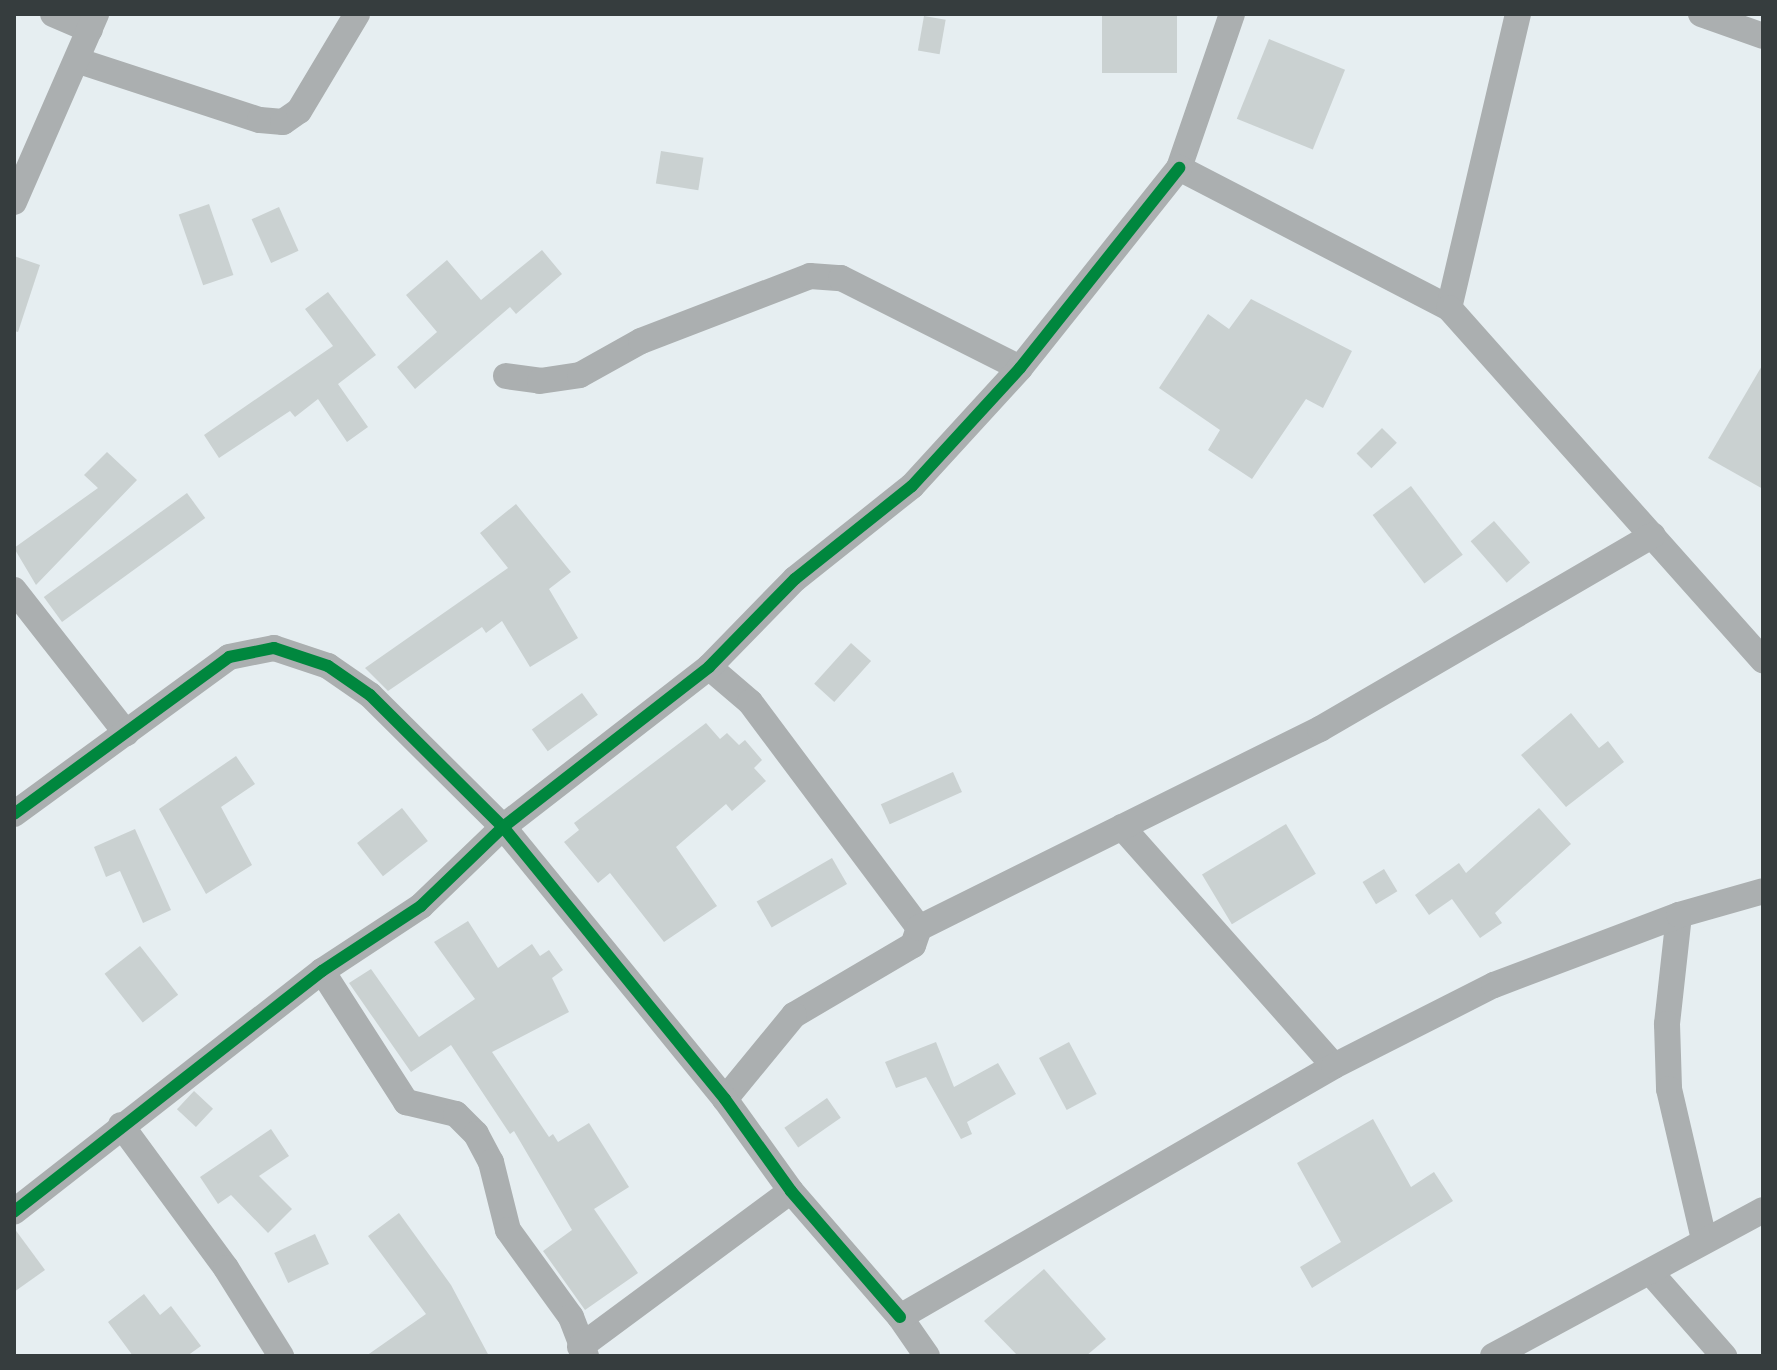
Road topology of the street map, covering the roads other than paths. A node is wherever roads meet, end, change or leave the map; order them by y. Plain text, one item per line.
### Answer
1 (53, 14) edge
2 (357, 14) edge
3 (1232, 14) edge
4 (1518, 14) edge
5 (1701, 14) edge
6 (93, 22) edge
7 (1763, 36) edge
8 (79, 61) junction
9 (1179, 168) junction
10 (14, 202) edge
11 (1449, 308) junction
12 (1020, 368) junction
13 (506, 376) dead end
14 (1653, 535) junction
15 (14, 590) edge
16 (1762, 657) edge
17 (709, 667) junction
18 (126, 733) junction
19 (14, 814) edge
20 (503, 827) junction
21 (1122, 827) junction
22 (1763, 891) edge
23 (1679, 915) junction
24 (919, 928) junction
25 (322, 971) junction
26 (1334, 1066) junction
27 (725, 1099) junction
28 (121, 1125) junction
29 (791, 1191) junction
30 (1763, 1210) edge
31 (14, 1212) edge
32 (1704, 1239) junction
33 (1651, 1273) junction
34 (900, 1317) junction
35 (583, 1351) edge
36 (281, 1356) edge
37 (927, 1356) edge
38 (1493, 1356) edge
39 (1724, 1356) edge

1 - 6 street
2 - 8 street
3 - 9 street
4 - 11 street
5 - 7 street
6 - 8 street
8 - 10 street
9 - 11 street
9 - 12 street
11 - 14 street
12 - 13 street
12 - 17 street
14 - 16 street
14 - 21 street
15 - 18 street
17 - 20 street
17 - 24 street
18 - 19 street
18 - 20 street
20 - 25 street
20 - 27 street
21 - 24 street
21 - 26 street
22 - 23 street
23 - 26 street
23 - 32 street
24 - 27 street
25 - 28 street
25 - 35 street
26 - 34 street
27 - 29 street
28 - 31 street
28 - 36 street
29 - 34 street
29 - 35 street
30 - 32 street
32 - 33 street
33 - 38 street
33 - 39 street
34 - 37 street

